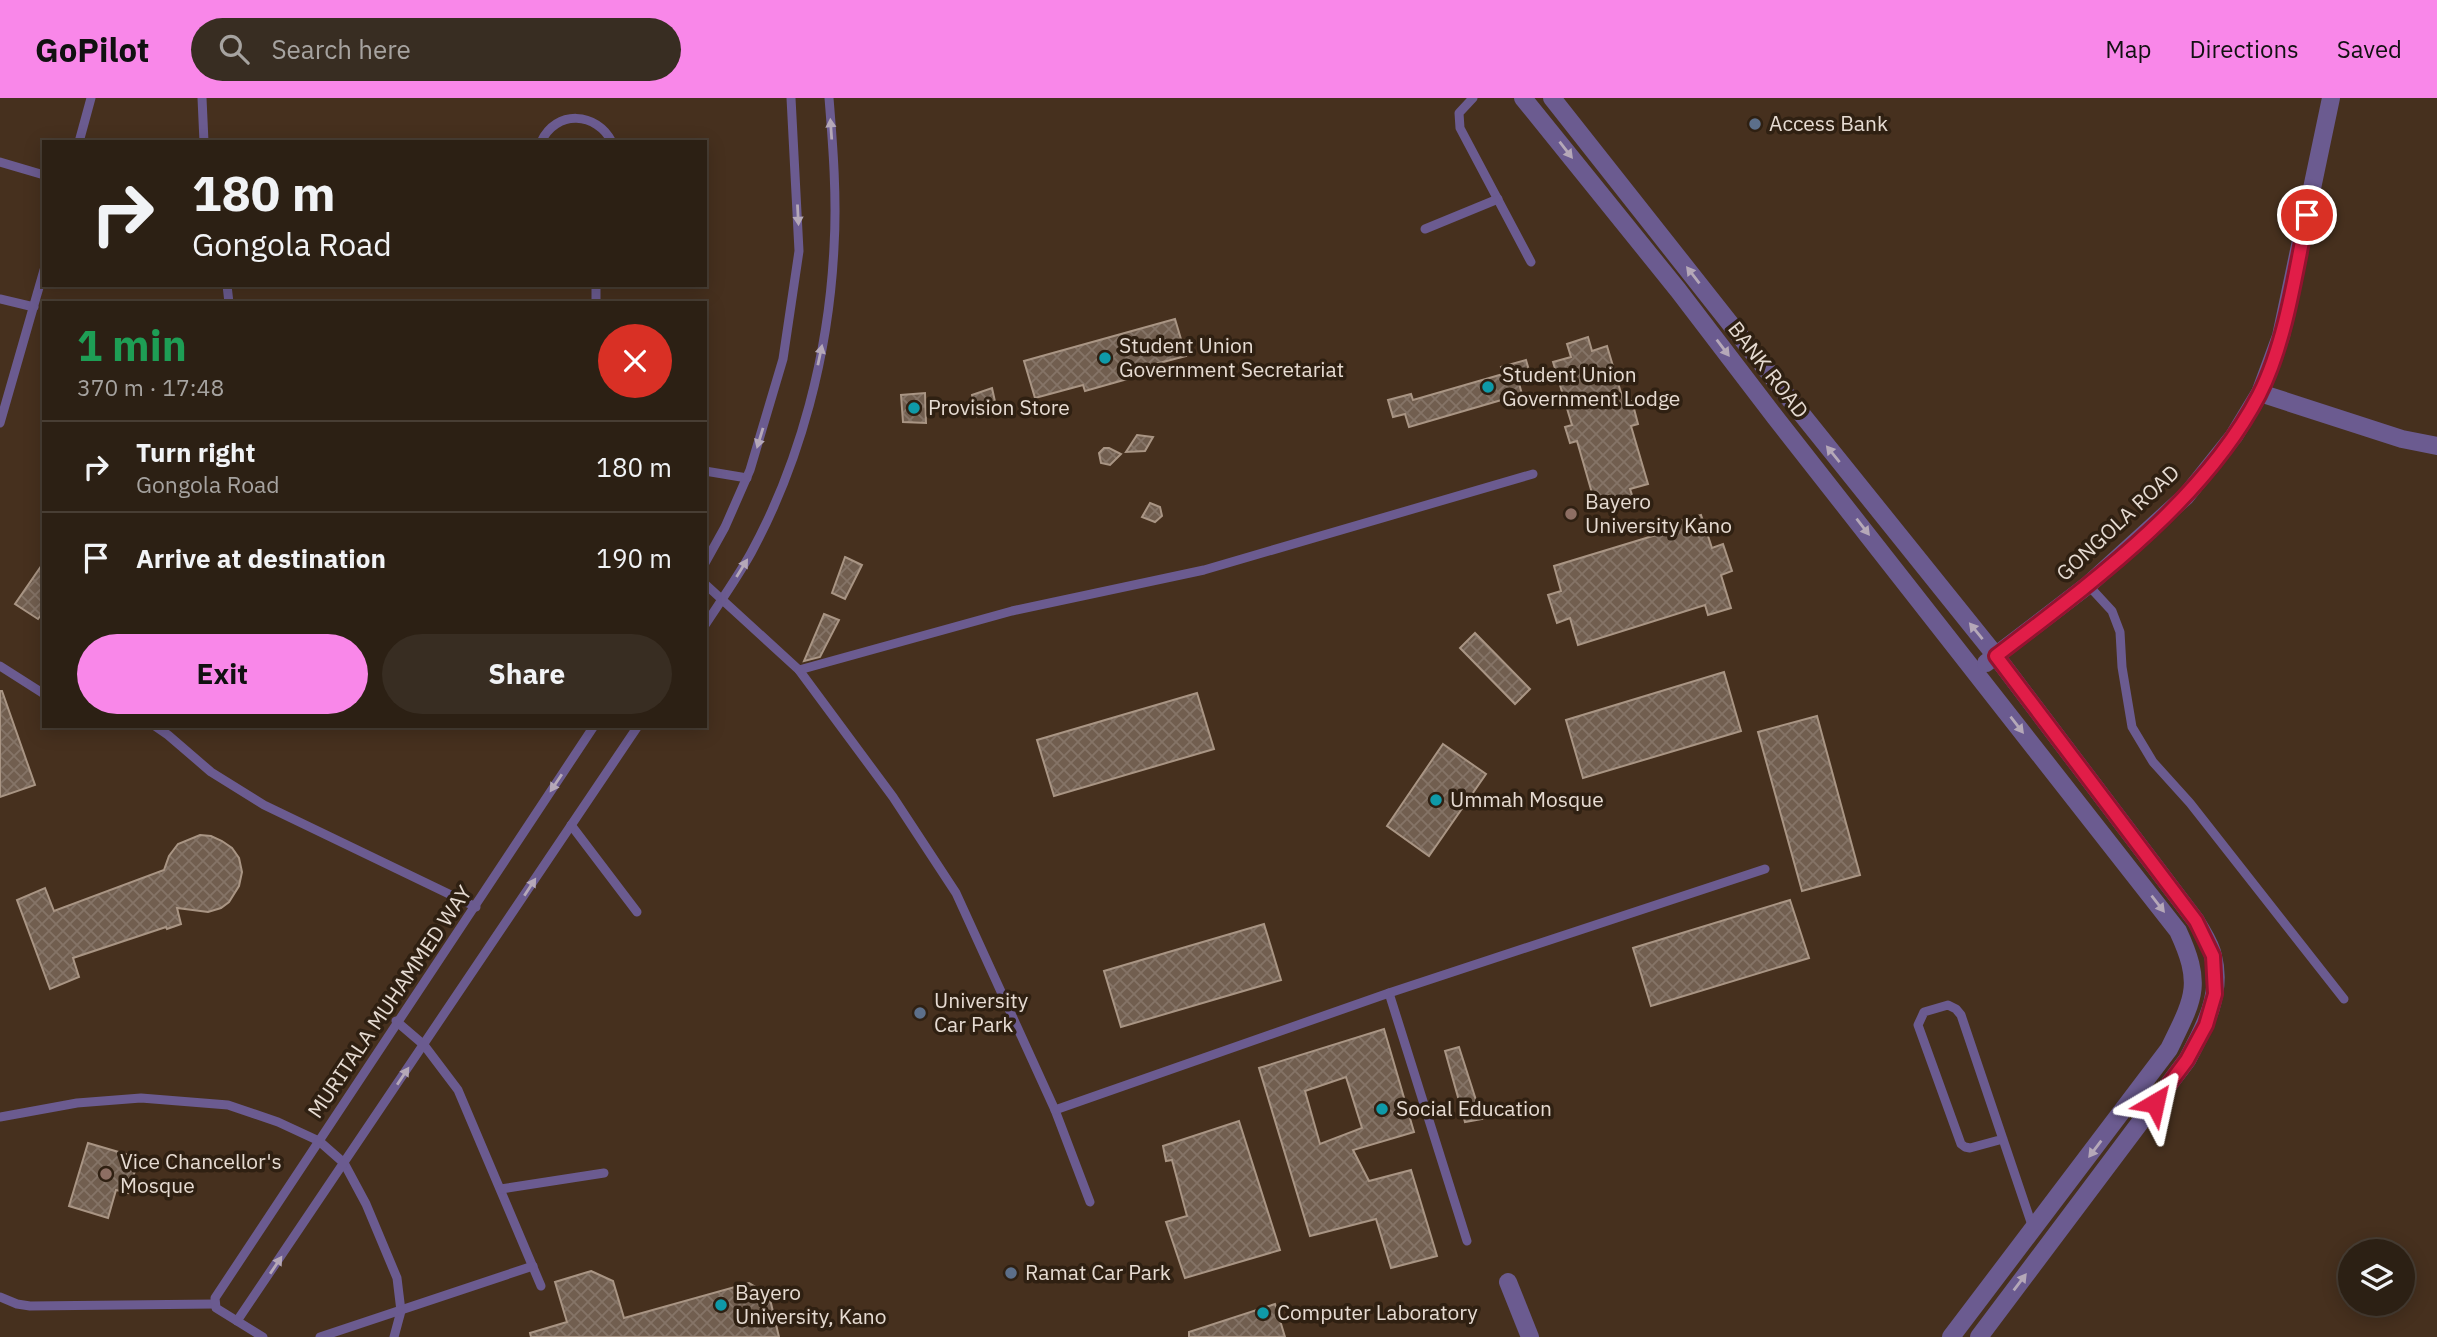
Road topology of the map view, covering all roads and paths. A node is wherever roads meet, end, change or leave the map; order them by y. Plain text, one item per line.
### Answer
1 (91, 98) edge
2 (202, 98) edge
3 (791, 98) edge
4 (829, 98) edge
5 (1473, 98) edge
6 (1523, 98) edge
7 (1552, 98) edge
8 (2331, 98) edge
9 (80, 140) edge
10 (204, 140) edge
11 (542, 140) edge
12 (611, 140) edge
13 (0, 162) edge
14 (42, 174) edge
15 (1498, 199) junction
16 (1425, 229) dead end
17 (1531, 262) dead end
18 (42, 277) edge
19 (0, 299) edge
20 (34, 307) junction
21 (2260, 393) junction
22 (0, 423) edge
23 (2437, 446) edge
24 (707, 471) edge
25 (1534, 474) dead end
26 (747, 478) junction
27 (707, 560) edge
28 (2088, 584) junction
29 (707, 586) edge
30 (723, 598) junction
31 (707, 622) edge
32 (1996, 656) junction
33 (0, 666) edge
34 (799, 670) junction
35 (1975, 671) junction
36 (42, 693) edge
37 (158, 728) edge
38 (593, 728) edge
39 (637, 728) edge
40 (571, 825) junction
41 (1765, 869) dead end
42 (476, 906) junction
43 (637, 912) dead end
44 (1389, 993) junction
45 (2344, 999) dead end
46 (396, 1021) junction
47 (424, 1045) junction
48 (1055, 1110) junction
49 (0, 1117) edge
50 (2003, 1139) junction
51 (319, 1140) junction
52 (344, 1163) junction
53 (604, 1173) dead end
54 (501, 1189) junction
55 (1090, 1202) dead end
56 (2033, 1228) junction
57 (1467, 1241) dead end
58 (533, 1266) junction
59 (1508, 1282) dead end
60 (541, 1286) dead end
61 (0, 1297) edge
62 (215, 1301) junction
63 (401, 1311) junction
64 (237, 1321) junction
65 (263, 1337) edge
66 (320, 1337) edge
67 (394, 1337) edge
68 (1530, 1337) edge
69 (1951, 1337) edge
70 (1979, 1337) edge

1 - 9 lane
2 - 10 lane
3 -> 26 lane
30 -> 4 lane
5 - 15 lane
6 -> 35 street, BANK ROAD
32 -> 7 street
8 - 21 street, GONGOLA ROAD
11 - 12 lane
13 - 14 lane
15 - 16 lane
15 - 17 lane
18 - 20 lane
19 - 20 lane
20 - 22 lane
21 - 23 street
21 - 28 street, GONGOLA ROAD
24 - 26 lane
25 - 34 lane
26 - 27 lane
28 - 32 street, GONGOLA ROAD
28 - 45 lane
29 - 30 lane
30 - 31 lane
30 - 34 lane
32 - 35 street, GONGOLA ROAD
70 -> 32 street
33 - 36 lane
34 - 48 lane
35 -> 56 street, BANK ROAD
37 - 42 lane
38 -> 42 lane, MURITALA MUHAMMED WAY
39 - 40 lane
40 - 43 lane
47 -> 40 lane
41 - 44 lane
42 - 46 lane, MURITALA MUHAMMED WAY
44 - 48 lane
44 - 57 lane
46 - 47 lane
46 - 51 lane, MURITALA MUHAMMED WAY
52 -> 47 lane
47 - 54 lane
48 - 55 lane
49 - 51 lane
50 - 50 lane
50 - 56 lane
51 - 52 lane
51 - 62 lane, MURITALA MUHAMMED WAY
52 - 63 lane
64 -> 52 lane
53 - 54 lane
54 - 58 lane
56 - 69 street, BANK ROAD
58 - 60 lane
58 - 63 lane
59 - 68 street
61 - 62 lane
62 - 64 lane
63 - 66 lane
63 - 67 lane
64 - 65 lane

